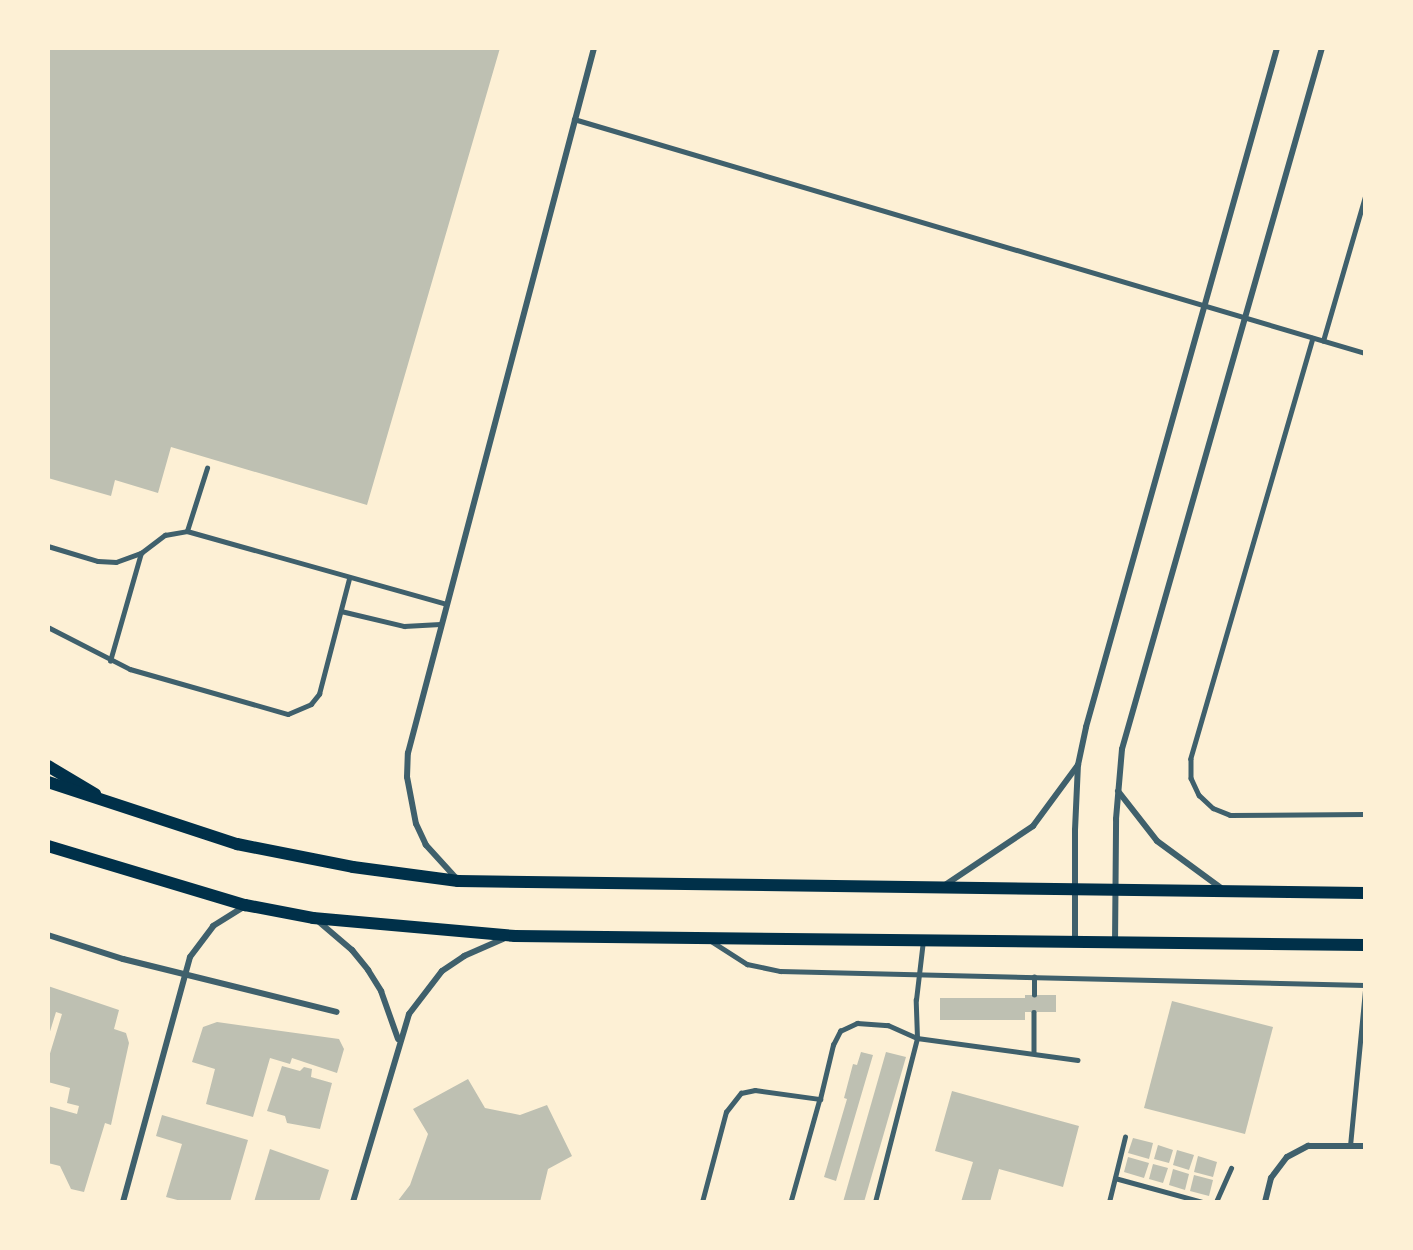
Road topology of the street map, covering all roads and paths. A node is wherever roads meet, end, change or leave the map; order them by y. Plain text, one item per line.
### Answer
1 (594, 48) edge
2 (1277, 48) edge
3 (1322, 48) edge
4 (574, 119) junction
5 (1365, 196) edge
6 (1206, 305) junction
7 (1246, 319) junction
8 (1313, 338) junction
9 (1323, 340) junction
10 (1365, 353) edge
11 (207, 468) dead end
12 (187, 531) junction
13 (48, 546) edge
14 (141, 553) junction
15 (349, 579) junction
16 (446, 604) junction
17 (341, 611) junction
18 (440, 624) junction
19 (48, 627) edge
20 (110, 661) junction
21 (1078, 765) junction
22 (48, 766) edge
23 (48, 782) edge
24 (1118, 790) junction
25 (122, 810) junction
26 (1365, 814) edge
27 (48, 846) edge
28 (458, 881) junction
29 (937, 890) junction
30 (1072, 890) junction
31 (1116, 890) junction
32 (1226, 892) junction
33 (1365, 893) edge
34 (246, 905) junction
35 (313, 918) junction
36 (48, 935) edge
37 (704, 935) junction
38 (515, 936) junction
39 (922, 940) junction
40 (1075, 944) junction
41 (1114, 944) junction
42 (1365, 945) edge
43 (184, 975) junction
44 (918, 976) junction
45 (1034, 976) junction
46 (1365, 985) edge
47 (1365, 991) edge
48 (1034, 995) dead end
49 (337, 1012) dead end
50 (1034, 1012) dead end
51 (917, 1038) junction
52 (399, 1039) junction
53 (1034, 1053) junction
54 (1077, 1060) dead end
55 (820, 1099) junction
56 (1125, 1137) dead end
57 (1350, 1146) junction
58 (1365, 1146) edge
59 (1231, 1168) dead end
60 (1115, 1178) junction
61 (123, 1202) edge
62 (353, 1202) edge
63 (702, 1202) edge
64 (792, 1202) edge
65 (875, 1202) edge
66 (1109, 1202) edge
67 (1203, 1202) edge
68 (1216, 1202) edge
69 (1265, 1202) edge

1 - 4 street
2 - 6 street
3 - 7 street
4 - 6 lane
4 - 16 street
5 - 9 lane
6 - 7 lane
6 - 21 street
7 - 8 lane
7 - 24 street
8 - 9 lane
8 - 26 lane
9 - 10 lane
11 - 12 lane
12 - 14 lane
12 - 15 lane
13 - 14 lane
14 - 20 lane
15 - 16 lane
15 - 17 lane
16 - 18 street
17 - 18 lane
17 - 20 lane
18 - 28 street
19 - 20 lane
21 - 29 street
21 - 30 street
22 - 25 main road
23 - 25 main road
24 - 31 street
24 - 32 street
25 - 28 main road
27 - 34 main road
28 - 29 main road
29 - 30 main road
30 - 31 main road
30 - 40 street
31 - 32 main road
31 - 41 street
32 - 33 main road
34 - 35 main road
34 - 43 street
35 - 38 main road
35 - 52 street
36 - 43 street
37 - 38 main road
37 - 39 main road
37 - 44 lane
38 - 52 street
39 - 40 main road
39 - 44 lane
40 - 41 main road
41 - 42 main road
43 - 49 street
43 - 61 street
44 - 45 lane
44 - 51 lane
45 - 46 lane
45 - 48 lane
47 - 57 lane
50 - 53 lane
51 - 53 lane
51 - 55 lane
51 - 65 lane
52 - 62 street
53 - 54 lane
55 - 63 lane
55 - 64 lane
56 - 60 lane
57 - 58 street
57 - 69 street
59 - 68 lane
60 - 66 lane
60 - 67 lane

